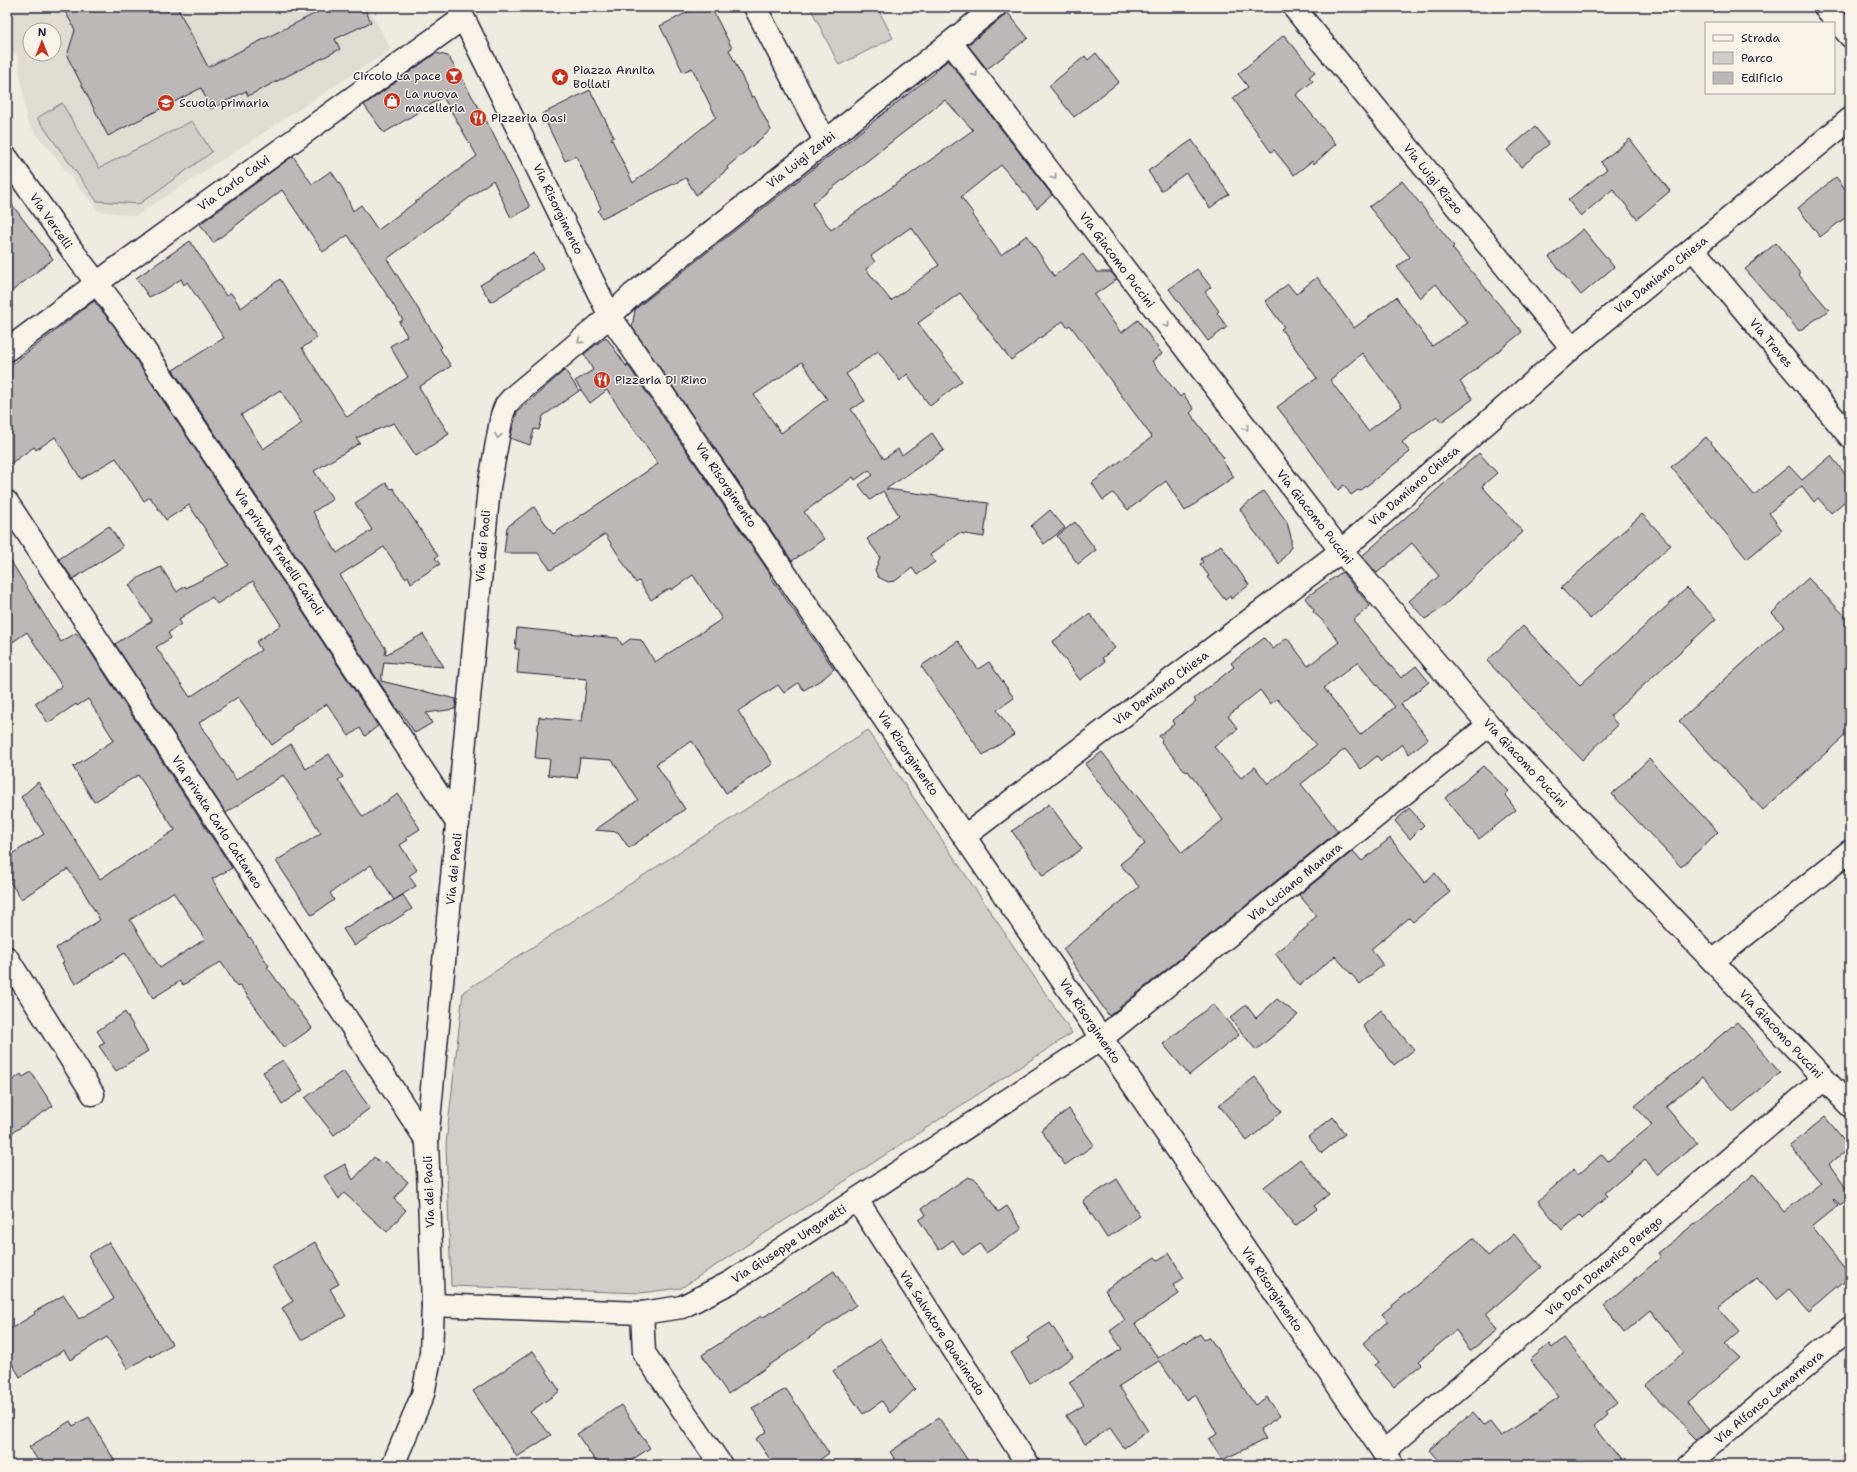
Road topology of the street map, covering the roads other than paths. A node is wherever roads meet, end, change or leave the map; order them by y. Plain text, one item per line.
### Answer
1 (755, 7) edge
2 (995, 7) edge
3 (1825, 7) edge
4 (1295, 9) dead end
5 (463, 11) edge
6 (1850, 36) edge
7 (951, 43) junction
8 (1850, 119) edge
9 (825, 141) junction
10 (7, 158) edge
11 (1693, 249) junction
12 (97, 282) junction
13 (610, 316) junction
14 (1572, 348) junction
15 (7, 350) edge
16 (1850, 437) edge
17 (7, 502) edge
18 (1340, 551) junction
19 (1489, 725) junction
20 (458, 824) junction
21 (965, 836) junction
22 (1850, 851) edge
23 (7, 958) edge
24 (1719, 968) junction
25 (1102, 1038) junction
26 (1824, 1079) junction
27 (93, 1094) dead end
28 (1850, 1106) edge
29 (428, 1141) junction
30 (857, 1200) junction
31 (433, 1305) junction
32 (642, 1313) junction
33 (1850, 1328) edge
34 (1387, 1458) edge
35 (393, 1465) edge
36 (722, 1465) edge
37 (1028, 1465) edge
38 (1687, 1465) edge

1 - 9 street
2 - 7 street, Via Luigi Zerbi
3 - 6 street
4 - 14 street, Via Luigi Rizzo
5 - 12 street, Via Carlo Calvi
5 - 13 street, Via Risorgimento
7 - 9 street, Via Luigi Zerbi
7 -> 18 street, Via Giacomo Puccini
8 - 11 street, Via Damiano Chiesa
9 - 13 street, Via Luigi Zerbi
10 - 12 street, Via Vercelli
11 - 14 street, Via Damiano Chiesa
11 - 16 street, Via Treves
12 - 15 street, Via Carlo Calvi
12 - 20 street, Via privata Fratelli Cairoli
13 -> 20 street, Via dei Paoli
13 - 21 street, Via Risorgimento
14 - 18 street, Via Damiano Chiesa
17 - 29 street, Via privata Carlo Cattaneo
18 - 19 street, Via Giacomo Puccini
18 - 21 street, Via Damiano Chiesa
19 - 24 street, Via Giacomo Puccini
19 - 25 street, Via Luciano Manara
20 - 29 street, Via dei Paoli
21 - 25 street, Via Risorgimento
22 - 24 street
23 - 27 street
24 - 26 street, Via Giacomo Puccini
25 - 30 street, Via Giuseppe Ungaretti
25 - 34 street, Via Risorgimento
26 - 28 street, Via Giacomo Puccini
26 - 34 street, Via Don Domenico Perego
29 - 31 street, Via dei Paoli
30 - 32 street, Via Giuseppe Ungaretti
30 - 37 street, Via Salvatore Quasimodo
31 - 32 street, Via Giuseppe Ungaretti
31 - 35 street, Via dei Paoli
32 - 36 street
33 - 38 street, Via Alfonso Lamarmora

